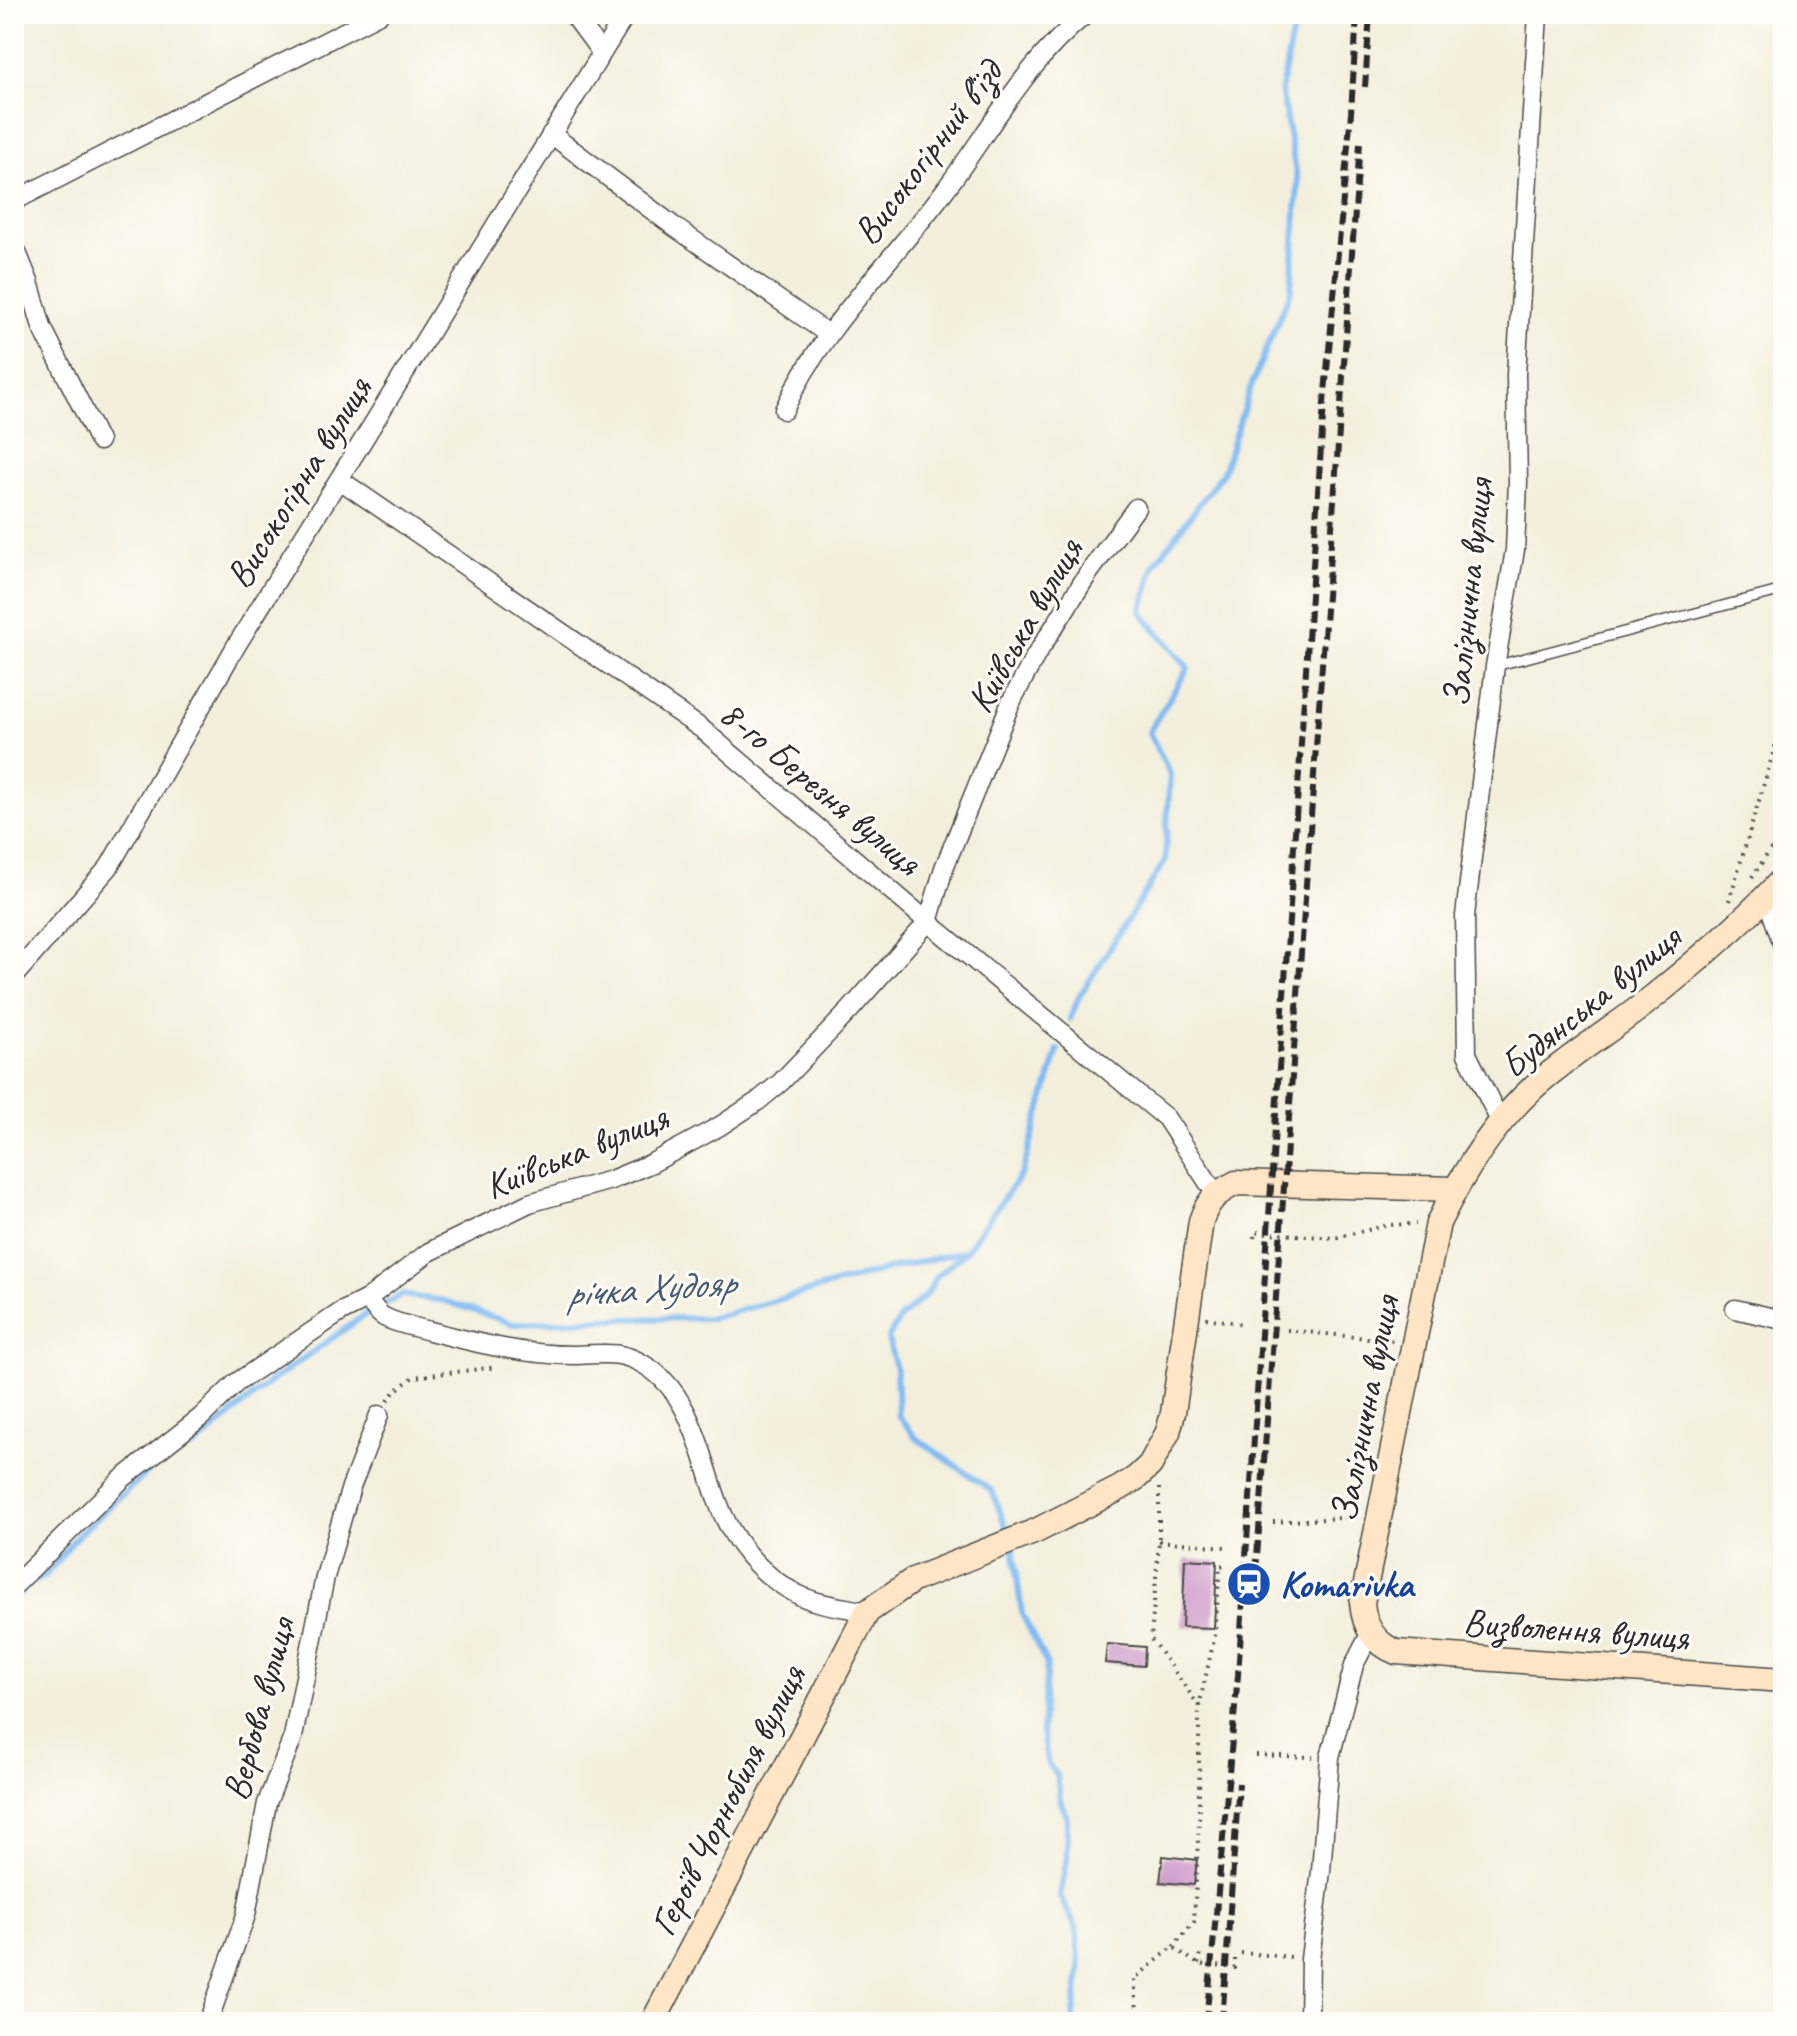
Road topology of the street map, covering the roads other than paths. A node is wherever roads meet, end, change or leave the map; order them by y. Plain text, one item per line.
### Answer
1 (379, 14) edge
2 (573, 14) edge
3 (626, 14) edge
4 (1086, 14) edge
5 (1538, 14) edge
6 (601, 52) junction
7 (551, 134) junction
8 (14, 201) edge
9 (14, 245) edge
10 (828, 334) junction
11 (784, 410) dead end
12 (99, 441) dead end
13 (340, 480) junction
14 (1136, 508) dead end
15 (1783, 590) edge
16 (1495, 666) junction
17 (1775, 888) edge
18 (928, 922) junction
19 (1783, 945) edge
20 (14, 976) edge
21 (1501, 1123) junction
22 (1455, 1189) junction
23 (1215, 1193) junction
24 (367, 1299) junction
25 (1735, 1309) dead end
26 (1783, 1320) edge
27 (379, 1415) road end
28 (14, 1586) edge
29 (867, 1612) junction
30 (1371, 1632) junction
31 (1783, 1680) edge
32 (208, 2022) edge
33 (653, 2022) edge
34 (1309, 2022) edge

1 - 8 street
2 - 6 street
3 - 6 street, Високогірна вулиця
4 - 10 street, Високогірний в'їзд
5 - 16 street, Залізнична вулиця
6 - 7 street, Високогірна вулиця
7 - 10 street
7 - 13 street, Високогірна вулиця
9 - 12 street
10 - 11 street, Високогірний в'їзд
13 - 18 street, 8-го Березня вулиця
13 - 20 street, Високогірна вулиця
14 - 18 street, Київська вулиця
15 - 16 lane
16 - 21 street, Залізнична вулиця
17 - 19 street
17 - 21 street, Будянська вулиця
18 - 23 street, 8-го Березня вулиця
18 - 24 street, Київська вулиця
21 - 22 street, Будянська вулиця
22 - 23 street
22 - 30 street, Залізнична вулиця
23 - 29 street, Героїв Чорнобиля вулиця
24 - 28 street, Київська вулиця
24 - 29 street
25 - 26 street
27 - 32 street, Вербова вулиця
29 - 33 street, Героїв Чорнобиля вулиця
30 - 31 street, Визволення вулиця
30 - 34 street

